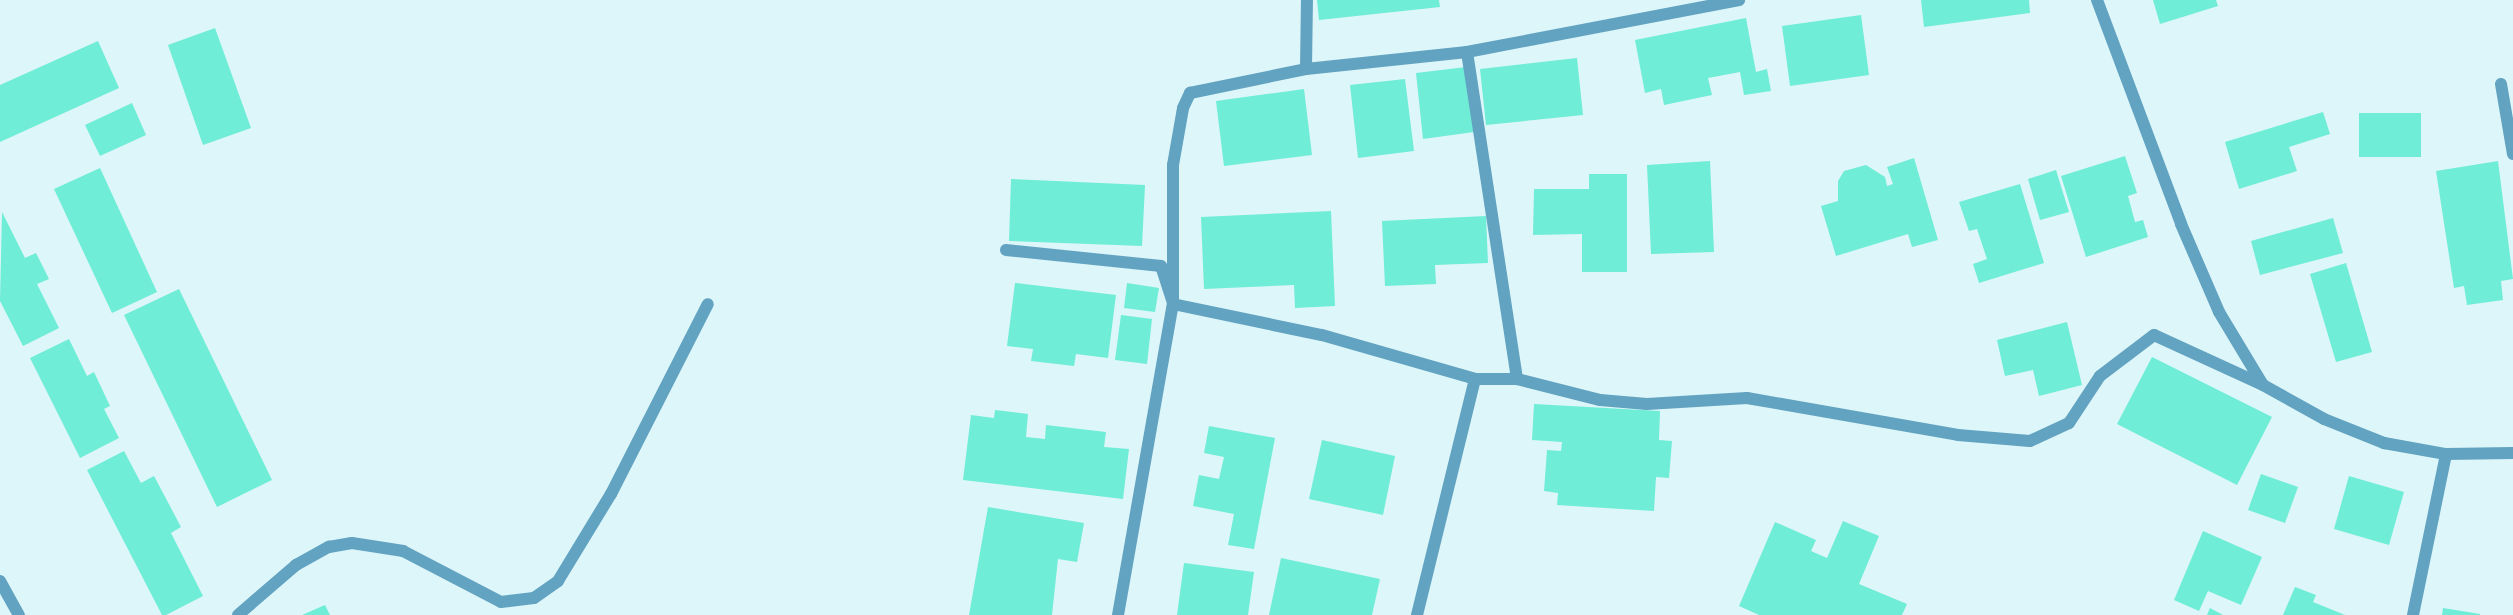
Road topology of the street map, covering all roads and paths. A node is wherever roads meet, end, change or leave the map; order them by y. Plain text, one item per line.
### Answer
1 (1307, 0) edge
2 (1739, 0) edge
3 (2097, 0) edge
4 (1467, 52) junction
5 (1306, 69) junction
6 (2501, 84) dead end
7 (2513, 154) edge
8 (1006, 250) dead end
9 (708, 304) dead end
10 (1174, 304) junction
11 (1475, 379) junction
12 (1517, 379) junction
13 (2263, 385) junction
14 (2513, 453) edge
15 (2446, 454) junction
16 (0, 581) edge
17 (19, 615) edge
18 (238, 615) edge
19 (1118, 615) edge
20 (1417, 615) edge
21 (2413, 615) edge

1 - 5 street
2 - 4 street
3 - 13 street
4 - 5 street
4 - 12 street
5 - 10 street
6 - 7 street
8 - 10 street
9 - 18 street
10 - 11 street
10 - 19 street
11 - 12 street
11 - 20 street
12 - 13 street
13 - 15 street
14 - 15 street
15 - 21 street
16 - 17 street

